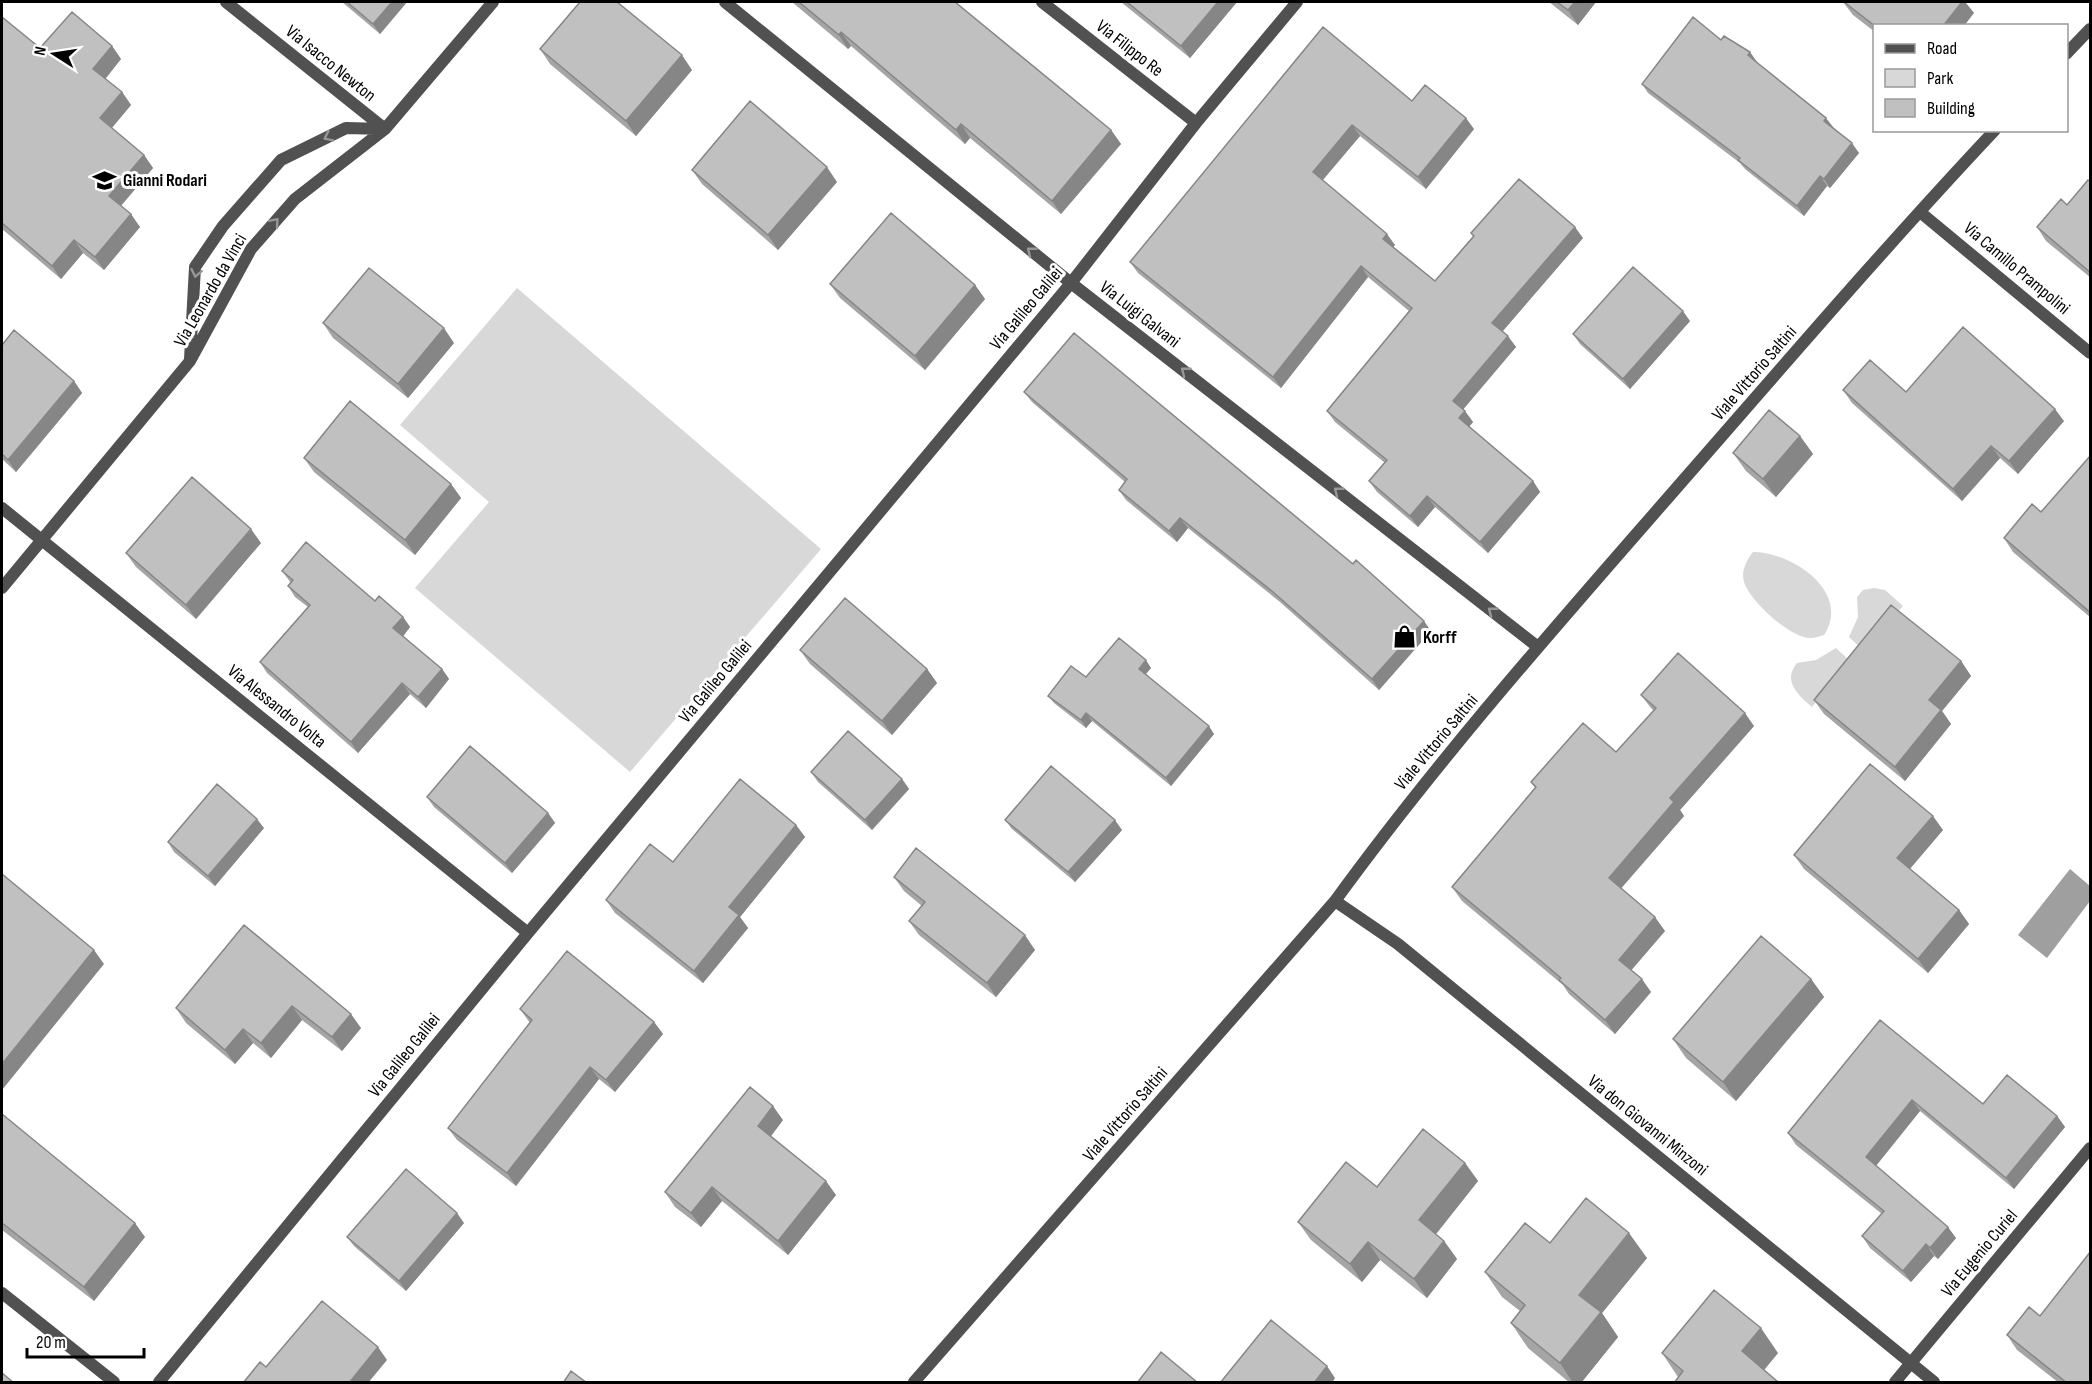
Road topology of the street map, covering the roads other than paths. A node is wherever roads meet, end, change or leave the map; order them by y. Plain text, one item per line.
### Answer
1 (226, 2) edge
2 (493, 2) edge
3 (725, 2) edge
4 (1042, 2) edge
5 (1297, 2) edge
6 (2091, 29) edge
7 (2068, 53) edge
8 (1196, 123) junction
9 (385, 129) junction
10 (1993, 132) edge
11 (1920, 212) junction
12 (1071, 283) junction
13 (2091, 352) edge
14 (190, 361) junction
15 (2, 508) edge
16 (41, 539) junction
17 (2, 588) edge
18 (1538, 647) junction
19 (1335, 900) junction
20 (528, 933) junction
21 (2091, 1148) edge
22 (2, 1293) edge
23 (1911, 1363) junction
24 (114, 1383) edge
25 (159, 1383) edge
26 (914, 1383) edge
27 (1895, 1383) edge
28 (1934, 1383) edge

1 - 9 street, Via Isacco Newton
2 - 9 street, Via Leonardo da Vinci
12 -> 3 street, Via Luigi Galvani
4 - 8 street, Via Filippo Re
5 - 8 street, Via Galileo Galilei
6 - 7 street
8 - 12 street, Via Galileo Galilei
14 -> 9 street, Via Leonardo da Vinci
9 -> 14 street
10 - 11 street, Viale Vittorio Saltini
11 - 13 street, Via Camillo Prampolini
11 - 18 street, Viale Vittorio Saltini
18 -> 12 street, Via Luigi Galvani
12 - 20 street, Via Galileo Galilei
14 - 16 street, Via Leonardo da Vinci
15 - 16 street, Via Alessandro Volta
16 - 17 street, Via Leonardo da Vinci
16 - 20 street, Via Alessandro Volta
18 - 19 street, Viale Vittorio Saltini
19 - 23 street, Via don Giovanni Minzoni
19 - 26 street, Viale Vittorio Saltini
20 - 25 street, Via Galileo Galilei
21 - 23 street, Via Eugenio Curiel
22 - 24 street
23 - 27 street, Via Eugenio Curiel
23 - 28 street, Via don Giovanni Minzoni

